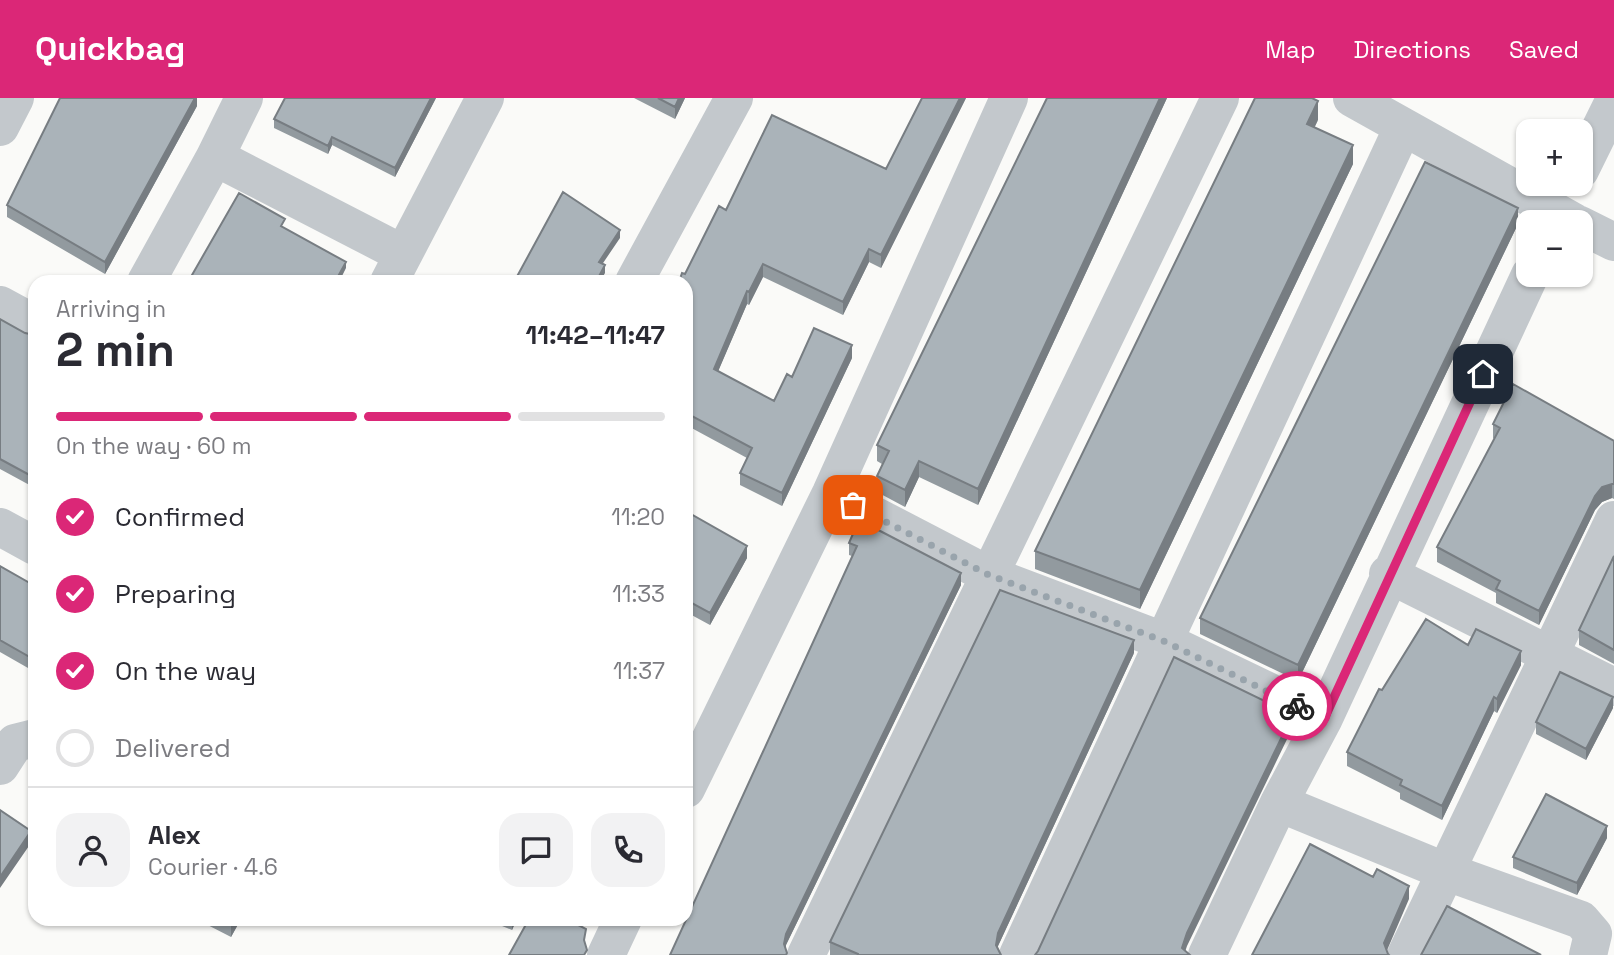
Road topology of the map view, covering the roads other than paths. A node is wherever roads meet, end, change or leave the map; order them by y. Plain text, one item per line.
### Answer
1 (15, 98) edge
2 (244, 98) edge
3 (485, 98) edge
4 (734, 98) edge
5 (1009, 98) edge
6 (1220, 98) edge
7 (1353, 98) edge
8 (1614, 101) edge
9 (0, 127) edge
10 (1404, 127) junction
11 (1593, 144) edge
12 (215, 157) junction
13 (1560, 210) edge
14 (1593, 229) edge
15 (1614, 242) edge
16 (396, 268) edge
17 (150, 275) edge
18 (638, 275) edge
19 (1524, 287) edge
20 (0, 305) edge
21 (28, 320) edge
22 (831, 494) junction
23 (1614, 520) edge
24 (0, 527) edge
25 (28, 542) edge
26 (1388, 574) junction
27 (989, 575) junction
28 (1166, 642) junction
29 (1549, 655) junction
30 (1614, 687) edge
31 (1324, 719) junction
32 (28, 740) edge
33 (0, 766) edge
34 (693, 775) edge
35 (1279, 803) junction
36 (1447, 873) junction
37 (620, 926) edge
38 (606, 955) edge
39 (806, 955) edge
40 (1018, 955) edge
41 (1207, 955) edge
42 (1406, 955) edge
43 (1588, 955) edge

1 - 9 street
2 - 12 street
3 - 16 street
4 - 18 street
5 - 22 street
6 - 27 street
7 - 10 street
8 - 11 street
10 - 13 street
10 - 28 street
12 - 16 street
12 - 17 street
14 - 15 street
19 - 26 street
20 - 21 street
22 - 27 street
22 - 34 street
23 - 29 street
24 - 25 street
26 - 29 street
26 - 31 street
27 - 28 street
27 - 39 street
28 - 31 street
28 - 40 street
29 - 30 street
29 - 36 street
31 - 35 street
32 - 33 street
35 - 36 street
35 - 41 street
36 - 42 street
36 - 43 street
37 - 38 street

